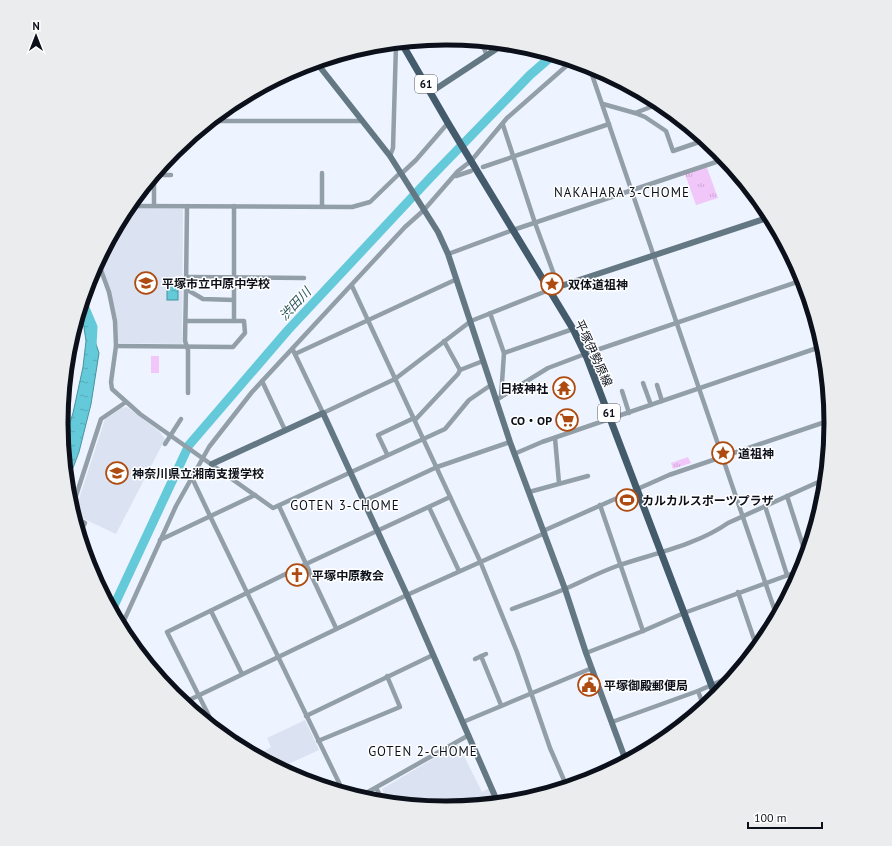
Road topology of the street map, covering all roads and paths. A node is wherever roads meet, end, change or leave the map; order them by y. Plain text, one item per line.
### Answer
1 (484, 47) edge
2 (396, 48) edge
3 (403, 48) edge
4 (498, 48) edge
5 (488, 56) junction
6 (568, 65) edge
7 (319, 67) edge
8 (593, 75) edge
9 (431, 92) junction
10 (603, 104) junction
11 (653, 107) edge
12 (635, 113) junction
13 (219, 121) edge
14 (363, 121) junction
15 (503, 124) junction
16 (609, 124) junction
17 (449, 125) junction
18 (698, 142) edge
19 (390, 156) junction
20 (513, 157) junction
21 (470, 159) junction
22 (718, 161) edge
23 (483, 167) dead end
24 (471, 171) dead end
25 (322, 173) dead end
26 (401, 174) junction
27 (161, 175) edge
28 (171, 175) dead end
29 (454, 176) junction
30 (154, 184) edge
31 (632, 190) junction
32 (137, 206) edge
33 (154, 206) junction
34 (186, 206) junction
35 (234, 206) junction
36 (322, 207) junction
37 (424, 209) junction
38 (764, 219) edge
39 (535, 223) junction
40 (513, 230) junction
41 (448, 254) junction
42 (655, 256) junction
43 (101, 270) edge
44 (186, 277) junction
45 (234, 277) junction
46 (304, 278) dead end
47 (457, 279) junction
48 (797, 282) edge
49 (352, 286) junction
50 (559, 288) junction
51 (186, 289) junction
52 (549, 290) junction
53 (234, 300) junction
54 (490, 313) junction
55 (368, 320) junction
56 (186, 321) junction
57 (234, 321) junction
58 (471, 321) junction
59 (677, 323) junction
60 (573, 330) junction
61 (444, 341) junction
62 (116, 346) junction
63 (187, 346) junction
64 (817, 348) edge
65 (294, 352) junction
66 (504, 353) junction
67 (585, 354) junction
68 (483, 361) junction
69 (460, 370) junction
70 (395, 379) junction
71 (262, 381) junction
72 (643, 383) dead end
73 (491, 385) junction
74 (657, 385) dead end
75 (698, 389) junction
76 (622, 391) dead end
77 (188, 393) dead end
78 (499, 398) junction
79 (662, 401) junction
80 (126, 402) junction
81 (651, 405) junction
82 (323, 413) junction
83 (629, 413) junction
84 (611, 418) junction
85 (181, 419) dead end
86 (414, 419) junction
87 (824, 422) edge
88 (285, 430) junction
89 (171, 436) junction
90 (423, 438) junction
91 (555, 438) junction
92 (510, 442) junction
93 (164, 444) dead end
94 (387, 454) junction
95 (514, 454) junction
96 (722, 457) junction
97 (202, 458) junction
98 (212, 464) junction
99 (437, 467) junction
100 (350, 472) junction
101 (193, 474) junction
102 (588, 476) dead end
103 (819, 481) edge
104 (559, 483) junction
105 (638, 488) junction
106 (529, 492) junction
107 (256, 495) junction
108 (787, 496) junction
109 (450, 497) junction
110 (75, 498) edge
111 (364, 501) junction
112 (600, 505) junction
113 (279, 506) junction
114 (765, 506) junction
115 (429, 507) junction
116 (743, 516) junction
117 (211, 518) junction
118 (378, 531) junction
119 (544, 532) junction
120 (160, 540) junction
121 (803, 547) edge
122 (661, 552) junction
123 (480, 561) junction
124 (306, 564) junction
125 (622, 565) junction
126 (459, 571) junction
127 (793, 573) edge
128 (787, 575) junction
129 (765, 582) junction
130 (565, 589) junction
131 (247, 592) junction
132 (738, 592) junction
133 (407, 595) junction
134 (512, 609) dead end
135 (774, 610) edge
136 (211, 611) junction
137 (684, 613) junction
138 (124, 620) edge
139 (336, 628) junction
140 (643, 631) junction
141 (755, 641) edge
142 (586, 653) junction
143 (486, 654) dead end
144 (433, 655) junction
145 (481, 656) junction
146 (278, 657) junction
147 (475, 659) dead end
148 (592, 668) junction
149 (242, 674) junction
150 (387, 676) junction
151 (722, 680) edge
152 (712, 685) junction
153 (713, 689) edge
154 (698, 691) junction
155 (531, 692) junction
156 (199, 695) junction
157 (189, 699) edge
158 (702, 701) edge
159 (501, 705) junction
160 (306, 716) junction
161 (210, 718) edge
162 (463, 722) junction
163 (612, 722) junction
164 (469, 735) junction
165 (318, 741) junction
166 (624, 756) edge
167 (565, 782) edge
168 (341, 786) edge
169 (376, 788) junction
170 (367, 793) edge
171 (380, 795) edge
172 (496, 798) edge

1 - 5 street
2 - 19 street
3 - 9 main road, 平塚伊勢原線 / 61
4 - 5 street
5 - 9 street
6 - 15 street
7 - 14 street
8 - 10 street
9 - 17 main road, 平塚伊勢原線 / 61
10 - 12 street
10 - 16 street
11 - 12 street
12 - 18 street
13 - 14 street
14 - 19 street
15 - 20 street
15 - 21 street
16 - 20 street
16 - 31 street
17 - 21 main road, 平塚伊勢原線 / 61
17 - 26 street
19 - 26 street
20 - 23 street
20 - 39 street
21 - 29 street
21 - 40 main road, 平塚伊勢原線 / 61
22 - 31 street
24 - 29 street
25 - 36 street
26 - 36 street
26 - 37 street
27 - 28 street
29 - 37 street
30 - 33 street
31 - 39 street
31 - 42 street
32 - 33 street
33 - 34 street
34 - 35 street
34 - 44 street
35 - 36 street
35 - 45 street
37 - 41 street
37 - 49 street
38 - 42 street
39 - 40 street
39 - 50 street
40 - 41 street
40 - 52 main road, 平塚伊勢原線 / 61
41 - 47 street
42 - 50 street
42 - 59 street
43 - 62 street
44 - 45 street
44 - 51 street
45 - 46 street
45 - 53 street
47 - 55 street
47 - 58 street
48 - 59 street
49 - 55 street
49 - 65 street
50 - 52 street
51 - 53 street
51 - 56 street
52 - 54 street
52 - 60 main road, 平塚伊勢原線 / 61
53 - 57 street
54 - 58 street
54 - 66 street
55 - 65 street
55 - 70 street
56 - 57 street
56 - 63 street
57 - 63 street
58 - 61 street
58 - 68 street
59 - 67 street
59 - 75 street
60 - 66 street
60 - 67 main road, 平塚伊勢原線 / 61
61 - 69 street
61 - 70 street
62 - 63 street
62 - 80 street
63 - 77 street
64 - 75 street
65 - 71 street
65 - 82 street
66 - 78 street
67 - 78 street
67 - 84 main road, 平塚伊勢原線 / 61
68 - 69 street
68 - 73 street
69 - 86 street
70 - 82 street
70 - 86 street
71 - 88 street
71 - 97 street
72 - 81 street
73 - 78 street
73 - 90 street
74 - 79 street
75 - 79 street
75 - 96 street
76 - 83 street
78 - 92 street
79 - 81 street
80 - 89 street
80 - 110 street
81 - 83 street
82 - 88 street
82 - 100 street
83 - 84 street
84 - 91 street
84 - 105 main road, 平塚伊勢原線 / 61
85 - 89 street
86 - 90 street
86 - 94 street
87 - 96 street
88 - 98 street
89 - 93 street
89 - 97 street
90 - 94 street
90 - 99 street
91 - 95 street
91 - 104 street
92 - 95 street
92 - 99 street
94 - 100 street
95 - 106 street
96 - 105 street
96 - 116 street
97 - 98 street
97 - 101 street
98 - 107 street
99 - 109 street
99 - 111 street
100 - 111 street
100 - 113 street
101 - 117 street
101 - 120 street
102 - 104 street
103 - 108 street
104 - 106 street
105 - 112 street
105 - 122 main road, 平塚伊勢原線 / 61
106 - 119 street
107 - 113 street
107 - 117 street
108 - 114 street
108 - 121 street
109 - 115 street
109 - 123 street
111 - 118 street
112 - 119 street
112 - 125 street
113 - 124 street
114 - 116 street
114 - 128 street
115 - 118 street
115 - 126 street
116 - 122 street
116 - 129 street
117 - 120 street
117 - 131 street
118 - 124 street
118 - 133 street
119 - 123 street
119 - 130 street
120 - 138 street
122 - 125 street
122 - 137 main road, 平塚伊勢原線 / 61
123 - 126 street
123 - 155 street
124 - 131 street
124 - 139 street
125 - 130 street
125 - 140 street
126 - 133 street
127 - 128 street
128 - 129 street
129 - 132 street
129 - 135 street
130 - 134 street
130 - 142 street
131 - 136 street
131 - 146 street
132 - 137 street
132 - 141 street
133 - 139 street
133 - 144 street
136 - 149 street
136 - 156 street
137 - 140 street
137 - 152 main road, 平塚伊勢原線 / 61
139 - 146 street
140 - 142 street
142 - 148 street
143 - 145 street
144 - 150 street
144 - 162 street
145 - 147 street
145 - 159 street
146 - 149 street
146 - 160 street
148 - 155 street
148 - 163 street
149 - 156 street
150 - 160 street
150 - 165 street
151 - 152 street
152 - 153 main road, 平塚伊勢原線 / 61
152 - 154 street
154 - 158 street
154 - 163 street
155 - 159 street
155 - 167 street
156 - 157 street
156 - 161 street
159 - 162 street
160 - 165 street
162 - 164 street
163 - 166 street
164 - 169 street
164 - 172 street
165 - 168 street
169 - 170 street
169 - 171 street

